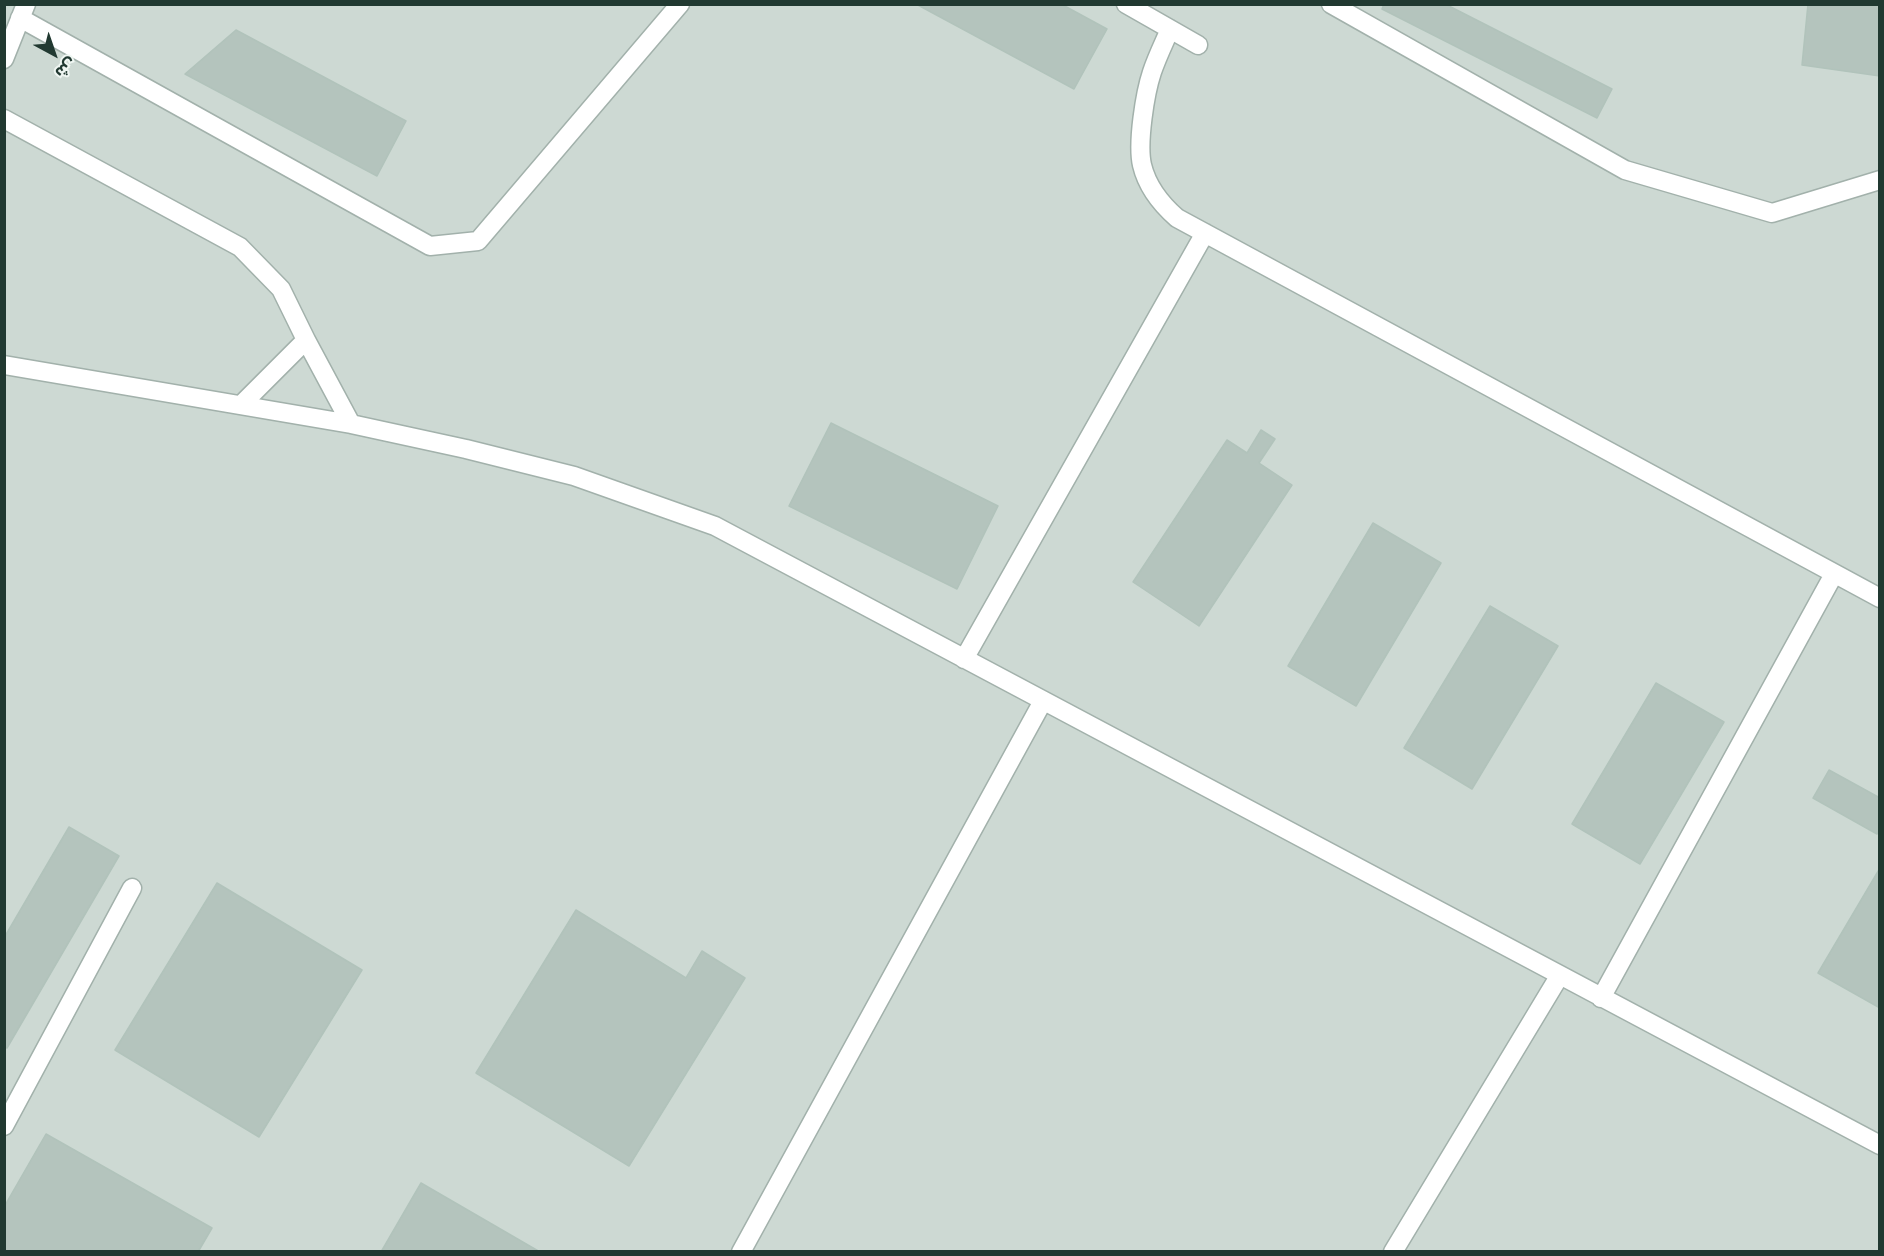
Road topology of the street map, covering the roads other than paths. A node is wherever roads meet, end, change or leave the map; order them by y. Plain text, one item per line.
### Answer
1 (680, 4) edge
2 (1126, 4) edge
3 (1331, 4) edge
4 (23, 11) edge
5 (1170, 29) junction
6 (1198, 45) dead end
7 (4, 59) edge
8 (4, 119) edge
9 (1880, 180) edge
10 (1205, 232) junction
11 (306, 340) junction
12 (4, 364) edge
13 (241, 405) junction
14 (351, 424) junction
15 (1834, 574) junction
16 (1880, 598) edge
17 (964, 659) junction
18 (1043, 701) junction
19 (132, 888) dead end
20 (1560, 975) junction
21 (1601, 998) junction
22 (4, 1126) edge
23 (1880, 1145) edge
24 (741, 1251) edge
25 (1393, 1251) edge

1 - 4 lane
2 - 5 lane
3 - 9 lane
4 - 7 lane
5 - 6 lane
5 - 10 lane
8 - 11 lane
10 - 15 lane
10 - 17 lane
11 - 13 lane
11 - 14 lane
12 - 13 lane
13 - 14 lane
14 - 17 lane
15 - 16 lane
15 - 21 lane
17 - 18 lane
18 - 20 lane
18 - 24 lane
19 - 22 lane
20 - 21 lane
20 - 25 lane
21 - 23 lane

